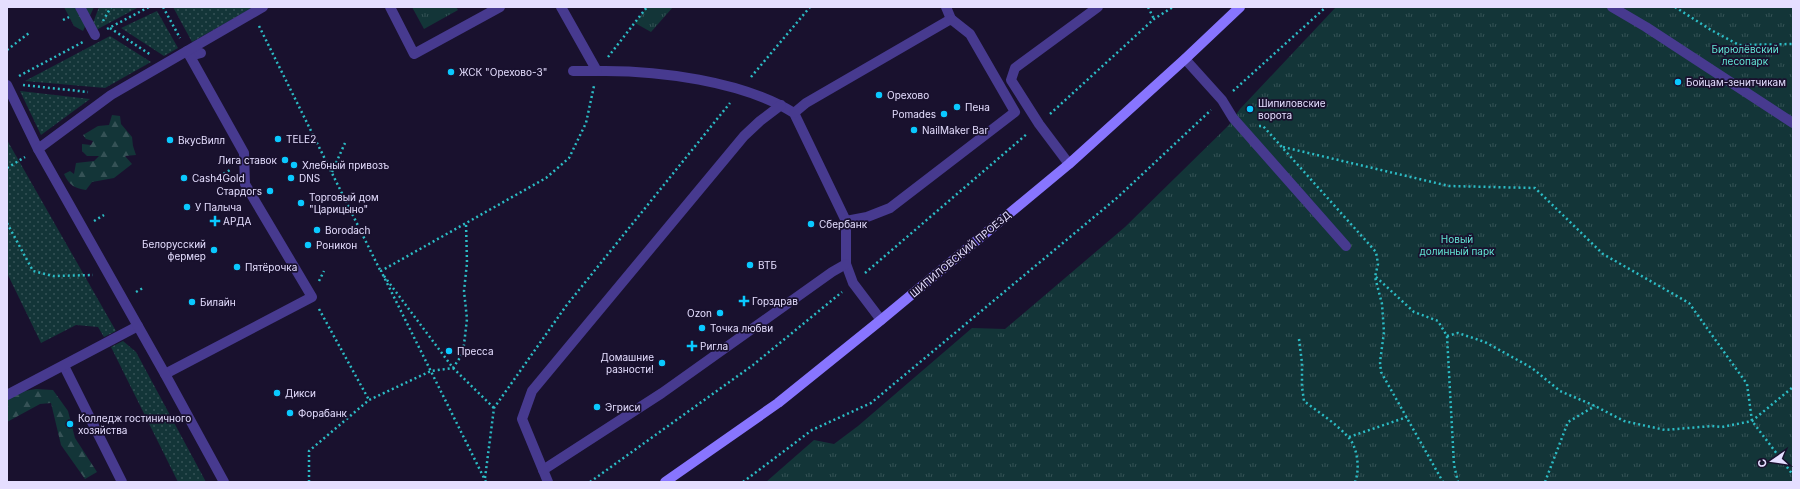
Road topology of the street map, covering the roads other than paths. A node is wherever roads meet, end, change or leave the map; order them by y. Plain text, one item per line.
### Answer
1 (80, 7) edge
2 (263, 7) edge
3 (390, 7) edge
4 (500, 7) edge
5 (561, 7) edge
6 (946, 7) edge
7 (1098, 7) edge
8 (1240, 7) edge
9 (1612, 7) edge
10 (951, 19) junction
11 (95, 35) road end
12 (188, 53) junction
13 (201, 53) dead end
14 (1185, 59) junction
15 (573, 71) dead end
16 (597, 71) junction
17 (7, 85) edge
18 (781, 105) junction
19 (794, 113) junction
20 (1793, 123) edge
21 (38, 149) junction
22 (1069, 164) junction
23 (846, 221) junction
24 (1346, 246) dead end
25 (846, 264) junction
26 (881, 320) junction
27 (138, 326) junction
28 (64, 366) junction
29 (165, 374) junction
30 (7, 395) edge
31 (543, 470) junction
32 (122, 482) edge
33 (224, 482) edge
34 (548, 482) edge
35 (665, 482) edge

1 - 11 lane
2 - 12 lane
3 - 4 lane
5 - 16 lane
6 - 10 lane
7 - 22 lane
8 - 14 main road, ШИПИЛОВСКИЙ ПРОЕЗД
9 - 20 lane
10 - 19 lane
10 - 23 lane
12 - 13 lane
12 - 21 lane
12 - 29 lane
14 - 22 main road, ШИПИЛОВСКИЙ ПРОЕЗД
14 - 24 lane
15 - 16 lane
16 - 18 lane
17 - 21 lane
18 - 19 lane
18 - 31 lane
19 - 23 lane
21 - 27 lane
22 - 26 main road, ШИПИЛОВСКИЙ ПРОЕЗД
23 - 25 lane
25 - 26 lane
25 - 31 lane
26 - 35 main road, ШИПИЛОВСКИЙ ПРОЕЗД
27 - 28 lane
27 - 29 lane
28 - 30 lane
28 - 32 lane
29 - 33 lane
31 - 34 lane

